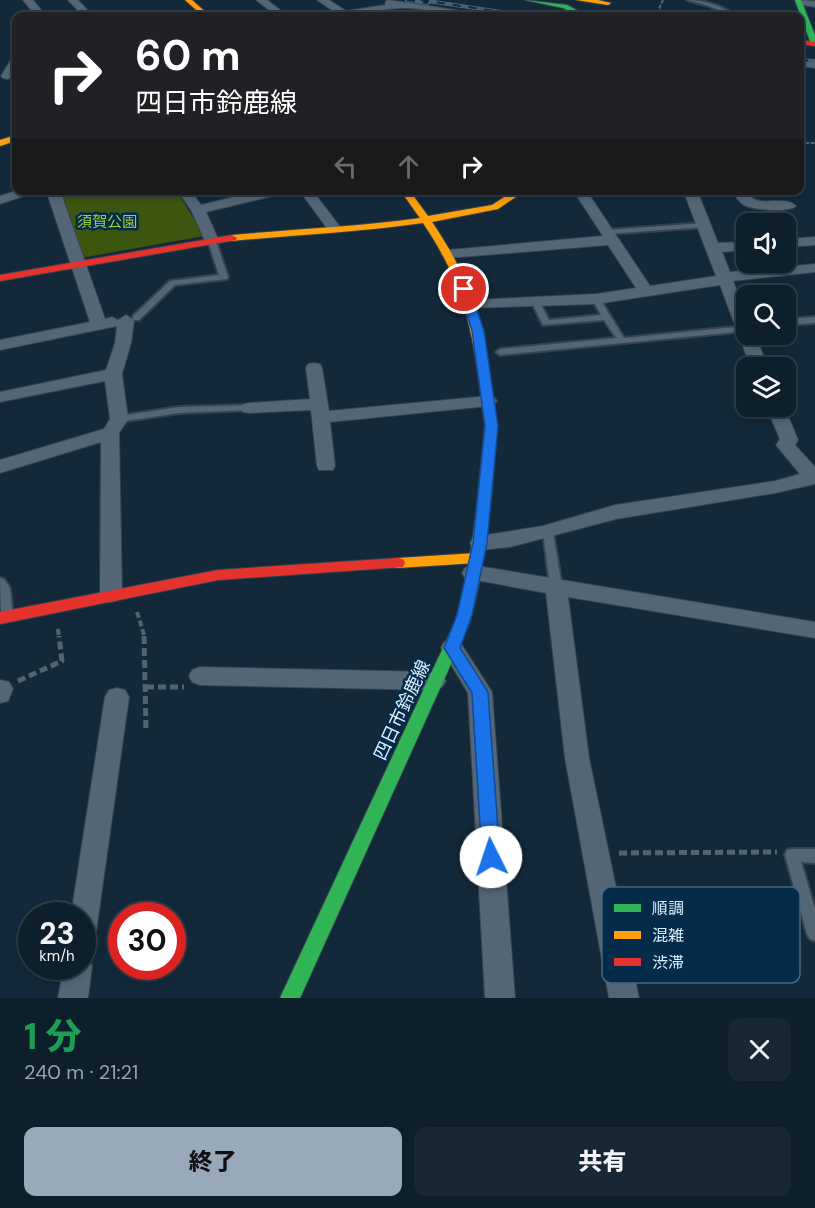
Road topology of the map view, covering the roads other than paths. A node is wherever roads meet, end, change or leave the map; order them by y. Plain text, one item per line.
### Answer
1 (28, 0) edge
2 (73, 0) edge
3 (188, 0) edge
4 (261, 0) edge
5 (322, 0) edge
6 (528, 0) edge
7 (579, 0) edge
8 (690, 0) edge
9 (798, 1) edge
10 (609, 2) edge
11 (392, 3) edge
12 (815, 4) edge
13 (38, 12) edge
14 (84, 12) edge
15 (202, 12) edge
16 (278, 12) edge
17 (338, 12) edge
18 (358, 12) edge
19 (405, 12) edge
20 (449, 12) edge
21 (579, 12) edge
22 (726, 12) edge
23 (804, 16) edge
24 (815, 44) edge
25 (12, 62) edge
26 (7, 76) dead end
27 (18, 195) edge
28 (55, 195) edge
29 (187, 195) edge
30 (260, 195) edge
31 (309, 195) edge
32 (408, 195) edge
33 (515, 195) edge
34 (582, 195) edge
35 (692, 195) edge
36 (740, 195) edge
37 (0, 200) edge
38 (789, 206) dead end
39 (198, 210) junction
40 (427, 220) junction
41 (704, 225) junction
42 (333, 228) junction
43 (609, 236) junction
44 (212, 241) junction
45 (815, 241) edge
46 (796, 242) edge
47 (736, 247) edge
48 (713, 248) junction
49 (448, 254) junction
50 (79, 264) junction
51 (815, 268) edge
52 (0, 278) edge
53 (724, 278) junction
54 (647, 293) junction
55 (596, 299) junction
56 (536, 303) junction
57 (471, 305) junction
58 (736, 307) edge
59 (607, 317) junction
60 (131, 319) junction
61 (815, 320) edge
62 (796, 321) edge
63 (99, 325) junction
64 (736, 327) edge
65 (621, 340) junction
66 (0, 345) edge
67 (500, 352) dead end
68 (314, 368) dead end
69 (113, 374) junction
70 (0, 397) edge
71 (488, 401) junction
72 (249, 408) joint
73 (320, 410) junction
74 (780, 417) edge
75 (115, 426) junction
76 (326, 466) dead end
77 (0, 467) edge
78 (814, 478) edge
79 (548, 532) junction
80 (476, 558) junction
81 (0, 582) edge
82 (555, 587) junction
83 (111, 594) junction
84 (4, 617) edge
85 (815, 630) edge
86 (452, 648) junction
87 (200, 676) road end
88 (434, 681) junction
89 (117, 697) dead end
90 (815, 856) edge
91 (603, 887) edge
92 (86, 902) edge
93 (815, 934) edge
94 (76, 980) edge
95 (621, 983) edge
96 (73, 998) edge
97 (290, 998) edge
98 (500, 998) edge
99 (624, 998) edge

1 - 13 street
2 - 14 street
3 - 15 street
4 - 16 street
5 - 17 street
6 - 21 street
7 - 10 street
8 - 22 lane
9 - 12 street
11 - 18 street
11 - 19 street
11 - 20 street
23 - 24 street
25 - 26 street
27 - 37 street
28 - 50 street
29 - 39 street
30 - 39 street
31 - 42 street
32 - 40 street, 四日市鈴鹿線
33 - 40 street
34 - 43 street
35 - 41 street
36 - 38 street
39 - 44 street
40 - 42 street
40 - 49 street, 四日市鈴鹿線
41 - 43 lane
41 - 48 street
42 - 44 street
43 - 49 street
43 - 54 street
44 - 50 street
44 - 60 lane
45 - 46 street
47 - 48 street
48 - 53 street
49 - 57 street, 四日市鈴鹿線
50 - 52 street
50 - 63 street
51 - 53 street
53 - 54 street
53 - 58 street
54 - 55 street
55 - 56 street
55 - 59 lane
56 - 57 street
56 - 59 lane
57 - 71 street, 四日市鈴鹿線
59 - 65 lane
60 - 63 street
60 - 69 street
61 - 62 lane
63 - 66 street
64 - 65 lane
65 - 67 lane
68 - 73 street
69 - 70 street
69 - 75 street
71 - 73 street
71 - 80 street, 四日市鈴鹿線
72 - 73 street
72 - 75 lane
73 - 76 street
74 - 78 street
75 - 77 street
75 - 83 street
78 - 79 street
79 - 80 street
79 - 82 lane
80 - 82 street
80 - 83 street
80 - 86 street, 四日市鈴鹿線
81 - 84 lane
82 - 85 street
82 - 91 street
83 - 84 street
86 - 88 street, 四日市鈴鹿線
86 - 98 street
87 - 88 street
88 - 97 street, 四日市鈴鹿線
89 - 92 street
90 - 93 lane
94 - 96 street
95 - 99 street

